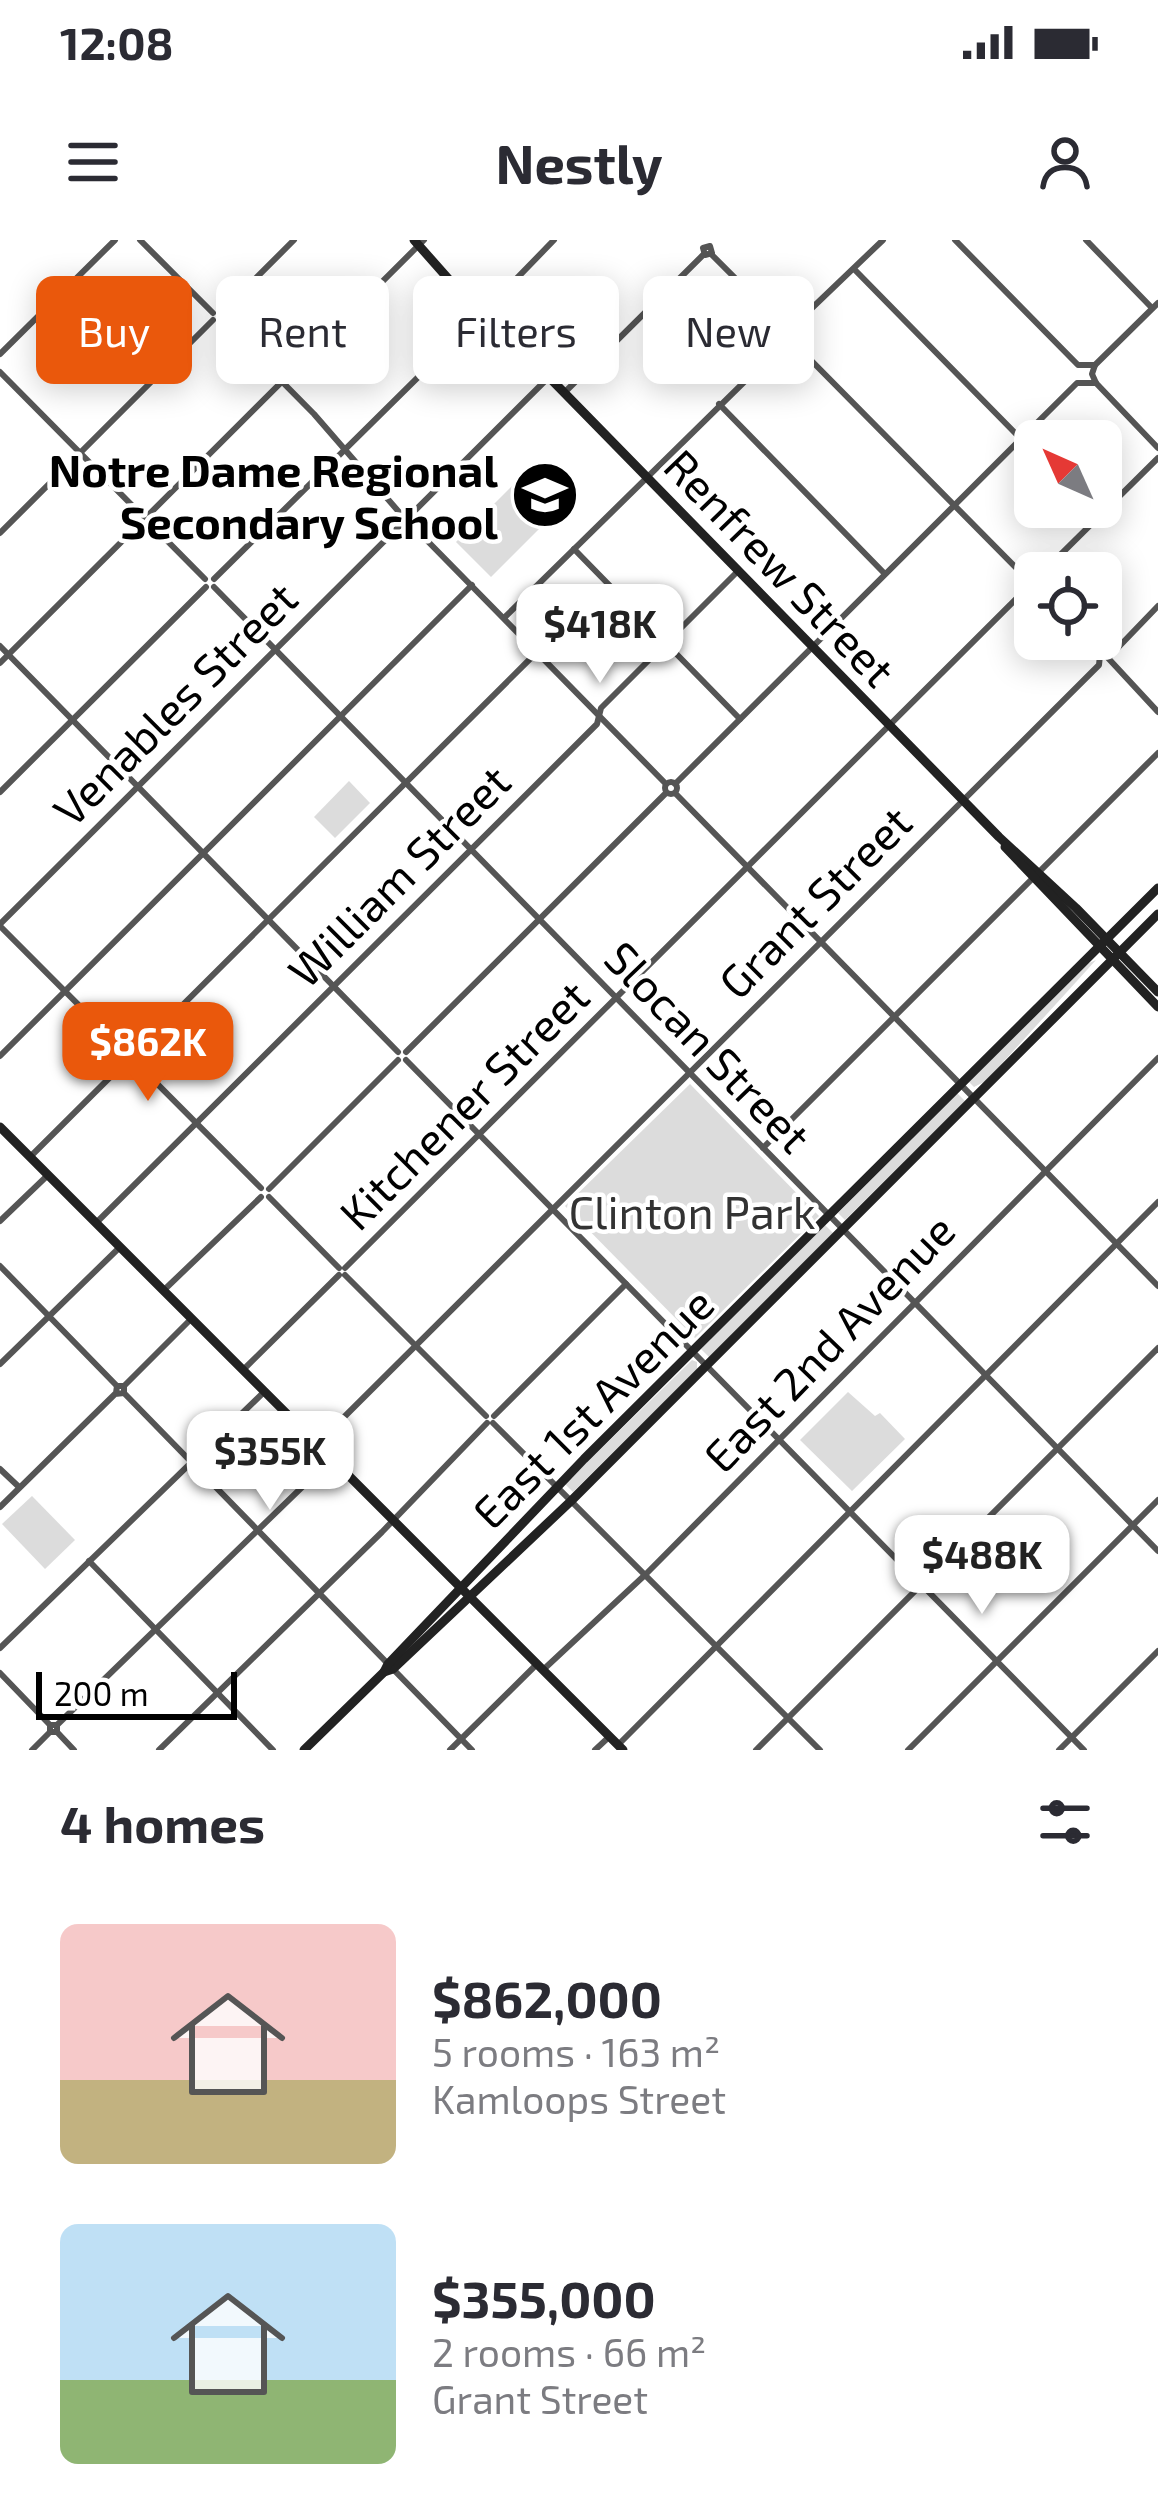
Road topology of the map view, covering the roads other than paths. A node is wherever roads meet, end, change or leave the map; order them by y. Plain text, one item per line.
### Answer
1 (115, 240) edge
2 (140, 240) edge
3 (294, 240) edge
4 (554, 240) edge
5 (883, 240) edge
6 (955, 240) edge
7 (1086, 240) edge
8 (419, 242) edge
9 (707, 247) edge
10 (854, 269) junction
11 (258, 276) edge
12 (386, 276) edge
13 (449, 276) edge
14 (518, 276) edge
15 (734, 276) edge
16 (1155, 305) edge
17 (814, 309) edge
18 (216, 315) edge
19 (216, 317) edge
20 (0, 354) edge
21 (814, 361) edge
22 (0, 372) edge
23 (1086, 374) junction
24 (413, 381) edge
25 (280, 384) edge
26 (284, 384) edge
27 (541, 384) edge
28 (555, 384) edge
29 (739, 384) edge
30 (564, 393) junction
31 (719, 404) junction
32 (1040, 420) edge
33 (1014, 432) edge
34 (1014, 446) edge
35 (1158, 448) edge
36 (344, 449) junction
37 (80, 453) junction
38 (1158, 458) edge
39 (646, 476) junction
40 (955, 505) junction
41 (146, 518) junction
42 (406, 518) junction
43 (0, 533) edge
44 (574, 549) junction
45 (1063, 552) edge
46 (1014, 564) edge
47 (740, 570) junction
48 (885, 574) junction
49 (210, 583) junction
50 (472, 585) junction
51 (1014, 604) edge
52 (1158, 606) edge
53 (504, 618) junction
54 (1122, 641) edge
55 (665, 643) junction
56 (0, 646) edge
57 (813, 646) junction
58 (275, 650) junction
59 (537, 652) junction
60 (8, 655) junction
61 (1103, 660) edge
62 (1107, 660) edge
63 (0, 663) edge
64 (1158, 712) edge
65 (599, 715) junction
66 (340, 716) junction
67 (740, 719) junction
68 (72, 720) junction
69 (890, 725) junction
70 (1158, 753) edge
71 (406, 783) junction
72 (137, 787) junction
73 (671, 788) junction
74 (0, 791) edge
75 (963, 800) junction
76 (470, 849) junction
77 (202, 853) junction
78 (747, 867) junction
79 (1036, 875) junction
80 (1158, 888) edge
81 (1158, 914) edge
82 (268, 919) junction
83 (539, 920) junction
84 (0, 925) edge
85 (820, 942) junction
86 (1103, 943) junction
87 (1115, 955) junction
88 (334, 986) junction
89 (65, 990) junction
90 (1158, 992) edge
91 (616, 998) junction
92 (1158, 1007) edge
93 (894, 1017) junction
94 (0, 1056) edge
95 (130, 1056) junction
96 (402, 1056) junction
97 (1158, 1058) edge
98 (689, 1072) junction
99 (961, 1084) junction
100 (974, 1098) junction
101 (196, 1122) junction
102 (0, 1127) edge
103 (479, 1135) junction
104 (763, 1148) junction
105 (30, 1157) junction
106 (1045, 1170) junction
107 (48, 1174) junction
108 (265, 1193) junction
109 (1158, 1202) edge
110 (553, 1209) junction
111 (830, 1216) junction
112 (0, 1221) edge
113 (96, 1223) junction
114 (843, 1229) junction
115 (1116, 1244) junction
116 (120, 1247) junction
117 (0, 1266) edge
118 (342, 1271) junction
119 (626, 1284) junction
120 (1158, 1286) edge
121 (163, 1290) junction
122 (915, 1303) junction
123 (50, 1316) junction
124 (191, 1318) junction
125 (416, 1345) junction
126 (1158, 1348) edge
127 (693, 1352) junction
128 (0, 1364) edge
129 (706, 1366) junction
130 (243, 1370) junction
131 (986, 1375) junction
132 (120, 1389) junction
133 (264, 1392) junction
134 (490, 1419) junction
135 (780, 1440) junction
136 (316, 1444) junction
137 (1058, 1448) junction
138 (331, 1458) junction
139 (191, 1462) junction
140 (0, 1469) edge
141 (557, 1487) junction
142 (19, 1488) junction
143 (1158, 1500) edge
144 (571, 1501) junction
145 (0, 1507) edge
146 (850, 1513) junction
147 (392, 1520) junction
148 (1133, 1525) junction
149 (257, 1530) junction
150 (1158, 1551) edge
151 (89, 1561) junction
152 (646, 1574) junction
153 (920, 1585) junction
154 (461, 1588) junction
155 (319, 1593) junction
156 (470, 1597) junction
157 (156, 1629) junction
158 (717, 1646) junction
159 (0, 1648) edge
160 (1158, 1651) edge
161 (996, 1661) junction
162 (540, 1667) junction
163 (388, 1668) junction
164 (0, 1673) edge
165 (218, 1693) junction
166 (788, 1718) junction
167 (54, 1729) junction
168 (1072, 1738) junction
169 (461, 1739) junction
170 (617, 1744) edge
171 (32, 1750) edge
172 (74, 1750) edge
173 (159, 1750) edge
174 (273, 1750) edge
175 (304, 1750) edge
176 (450, 1750) edge
177 (472, 1750) edge
178 (595, 1750) edge
179 (756, 1750) edge
180 (820, 1750) edge
181 (908, 1750) edge
182 (1059, 1750) edge
183 (1084, 1750) edge

1 - 20 street
2 - 18 street
3 - 11 street
4 - 14 street
5 - 10 street
6 - 23 street
7 - 16 street
8 - 12 street
8 - 13 main road, Renfrew Street
9 - 15 street
9 - 30 street
10 - 17 street
10 - 33 street
16 - 23 street
19 - 37 street
21 - 40 street
22 - 37 street, Slocan Street
23 - 32 street
23 - 35 street
24 - 36 street
25 - 41 street
26 - 36 street
27 - 42 street, Venables Street
28 - 30 main road, Renfrew Street
29 - 31 street
30 - 39 main road, Renfrew Street
31 - 39 street
31 - 48 street
34 - 40 street
36 - 42 street
36 - 49 street
37 - 41 street, Slocan Street
37 - 43 street
38 - 45 street
39 - 44 street
39 - 47 main road, Renfrew Street
40 - 46 street
40 - 48 street
41 - 49 street, Slocan Street
41 - 60 street
42 - 50 street
42 - 58 street, Venables Street
44 - 53 street
44 - 55 street
47 - 55 street, William Street
47 - 57 main road, Renfrew Street
48 - 57 street
49 - 58 street, Slocan Street
49 - 68 street
50 - 53 street
50 - 66 street
51 - 69 street, Kitchener Street
52 - 54 street, Grant Street
53 - 59 street
55 - 65 street, William Street
55 - 67 street
56 - 60 street
57 - 67 street
57 - 69 main road, Renfrew Street
58 - 66 street, Slocan Street
58 - 72 street, Venables Street
59 - 65 street
59 - 71 street
60 - 63 street
60 - 68 street
61 - 75 street, Grant Street
62 - 64 street
65 - 73 street
65 - 76 street, William Street
66 - 71 street, Slocan Street
66 - 77 street
67 - 73 street
68 - 72 street
68 - 74 street
69 - 75 main road, Renfrew Street
69 - 78 street, Kitchener Street
70 - 79 street
71 - 76 street, Slocan Street
71 - 82 street
72 - 77 street
72 - 84 street, Venables Street
73 - 78 street
73 - 83 street
75 - 79 main road, Renfrew Street
75 - 85 street, Grant Street
76 - 83 street, Slocan Street
76 - 88 street, William Street
77 - 82 street
77 - 89 street
78 - 85 street
78 - 91 street, Kitchener Street
79 - 86 main road, Renfrew Street
79 - 93 street
80 - 86 main road, East 1st Avenue
81 - 87 main road, East 1st Avenue
82 - 88 street
82 - 95 street
83 - 91 street, Slocan Street
83 - 96 street
84 - 89 street
85 - 93 street
85 - 98 street, Grant Street
86 - 87 main road, Renfrew Street
86 - 99 main road, East 1st Avenue
87 - 90 main road, Renfrew Street
87 - 92 main road, Renfrew Street
87 - 100 main road, East 1st Avenue
88 - 96 street
88 - 101 street, William Street
89 - 94 street
89 - 95 street
91 - 98 street, Slocan Street
91 - 103 street, Kitchener Street
93 - 99 street
93 - 104 street
95 - 101 street
95 - 105 street
96 - 103 street
96 - 108 street
97 - 106 street, East 2nd Avenue
98 - 104 street, Slocan Street
98 - 110 street, Grant Street
99 - 100 street
99 - 111 main road, East 1st Avenue
100 - 106 street
100 - 114 main road, East 1st Avenue
101 - 108 street
101 - 113 street, William Street
102 - 105 main road
103 - 110 street
103 - 118 street, Kitchener Street
104 - 111 street, Slocan Street
105 - 107 main road
106 - 115 street
106 - 122 street, East 2nd Avenue
107 - 112 street
107 - 113 main road
108 - 118 street
108 - 121 street
109 - 115 street
110 - 119 street
110 - 125 street, Grant Street
111 - 114 street, Slocan Street
111 - 127 main road, East 1st Avenue
113 - 116 main road
114 - 122 street, Slocan Street
114 - 129 main road, East 1st Avenue
115 - 120 street
115 - 131 street
116 - 121 main road
116 - 123 street
117 - 123 street
118 - 125 street
118 - 130 street, Kitchener Street
119 - 127 street
119 - 134 street
121 - 124 main road
122 - 131 street, Slocan Street
122 - 135 street, East 2nd Avenue
123 - 128 street
123 - 132 street
124 - 130 main road
124 - 132 street
125 - 134 street
125 - 136 street, Grant Street
126 - 137 street
127 - 129 street
127 - 141 main road, East 1st Avenue
129 - 135 street
129 - 144 main road, East 1st Avenue
130 - 133 main road
131 - 137 street, Slocan Street
131 - 146 street
132 - 139 street
132 - 142 street
133 - 136 main road
133 - 139 street
134 - 141 street
134 - 147 street
135 - 146 street
135 - 152 street, East 2nd Avenue
136 - 138 main road
137 - 148 street, Slocan Street
137 - 153 street
138 - 147 main road
138 - 149 street
139 - 149 street
139 - 151 street
140 - 142 street
141 - 144 street
141 - 154 main road, East 1st Avenue
142 - 145 street
143 - 148 street
144 - 152 street
144 - 156 main road, East 1st Avenue
146 - 153 street
146 - 158 street
147 - 154 main road
147 - 155 street
148 - 150 street, Slocan Street
148 - 161 street
149 - 155 street
149 - 157 street
151 - 157 street
151 - 159 street
152 - 158 street
152 - 162 street, East 2nd Avenue
153 - 161 street
153 - 166 street
154 - 156 main road
154 - 163 main road, East 1st Avenue
155 - 163 street
155 - 165 street
156 - 162 main road
156 - 163 main road, East 1st Avenue
157 - 165 street
157 - 167 street
158 - 166 street
158 - 170 street
160 - 168 street
161 - 168 street
161 - 181 street
162 - 169 street, East 2nd Avenue
162 - 170 main road
163 - 169 street
163 - 175 main road, East 1st Avenue
164 - 167 street
165 - 173 street
165 - 174 street
166 - 179 street
166 - 180 street
167 - 171 street
167 - 172 street
168 - 182 street
168 - 183 street
169 - 176 street, East 2nd Avenue
169 - 177 street
170 - 178 street

